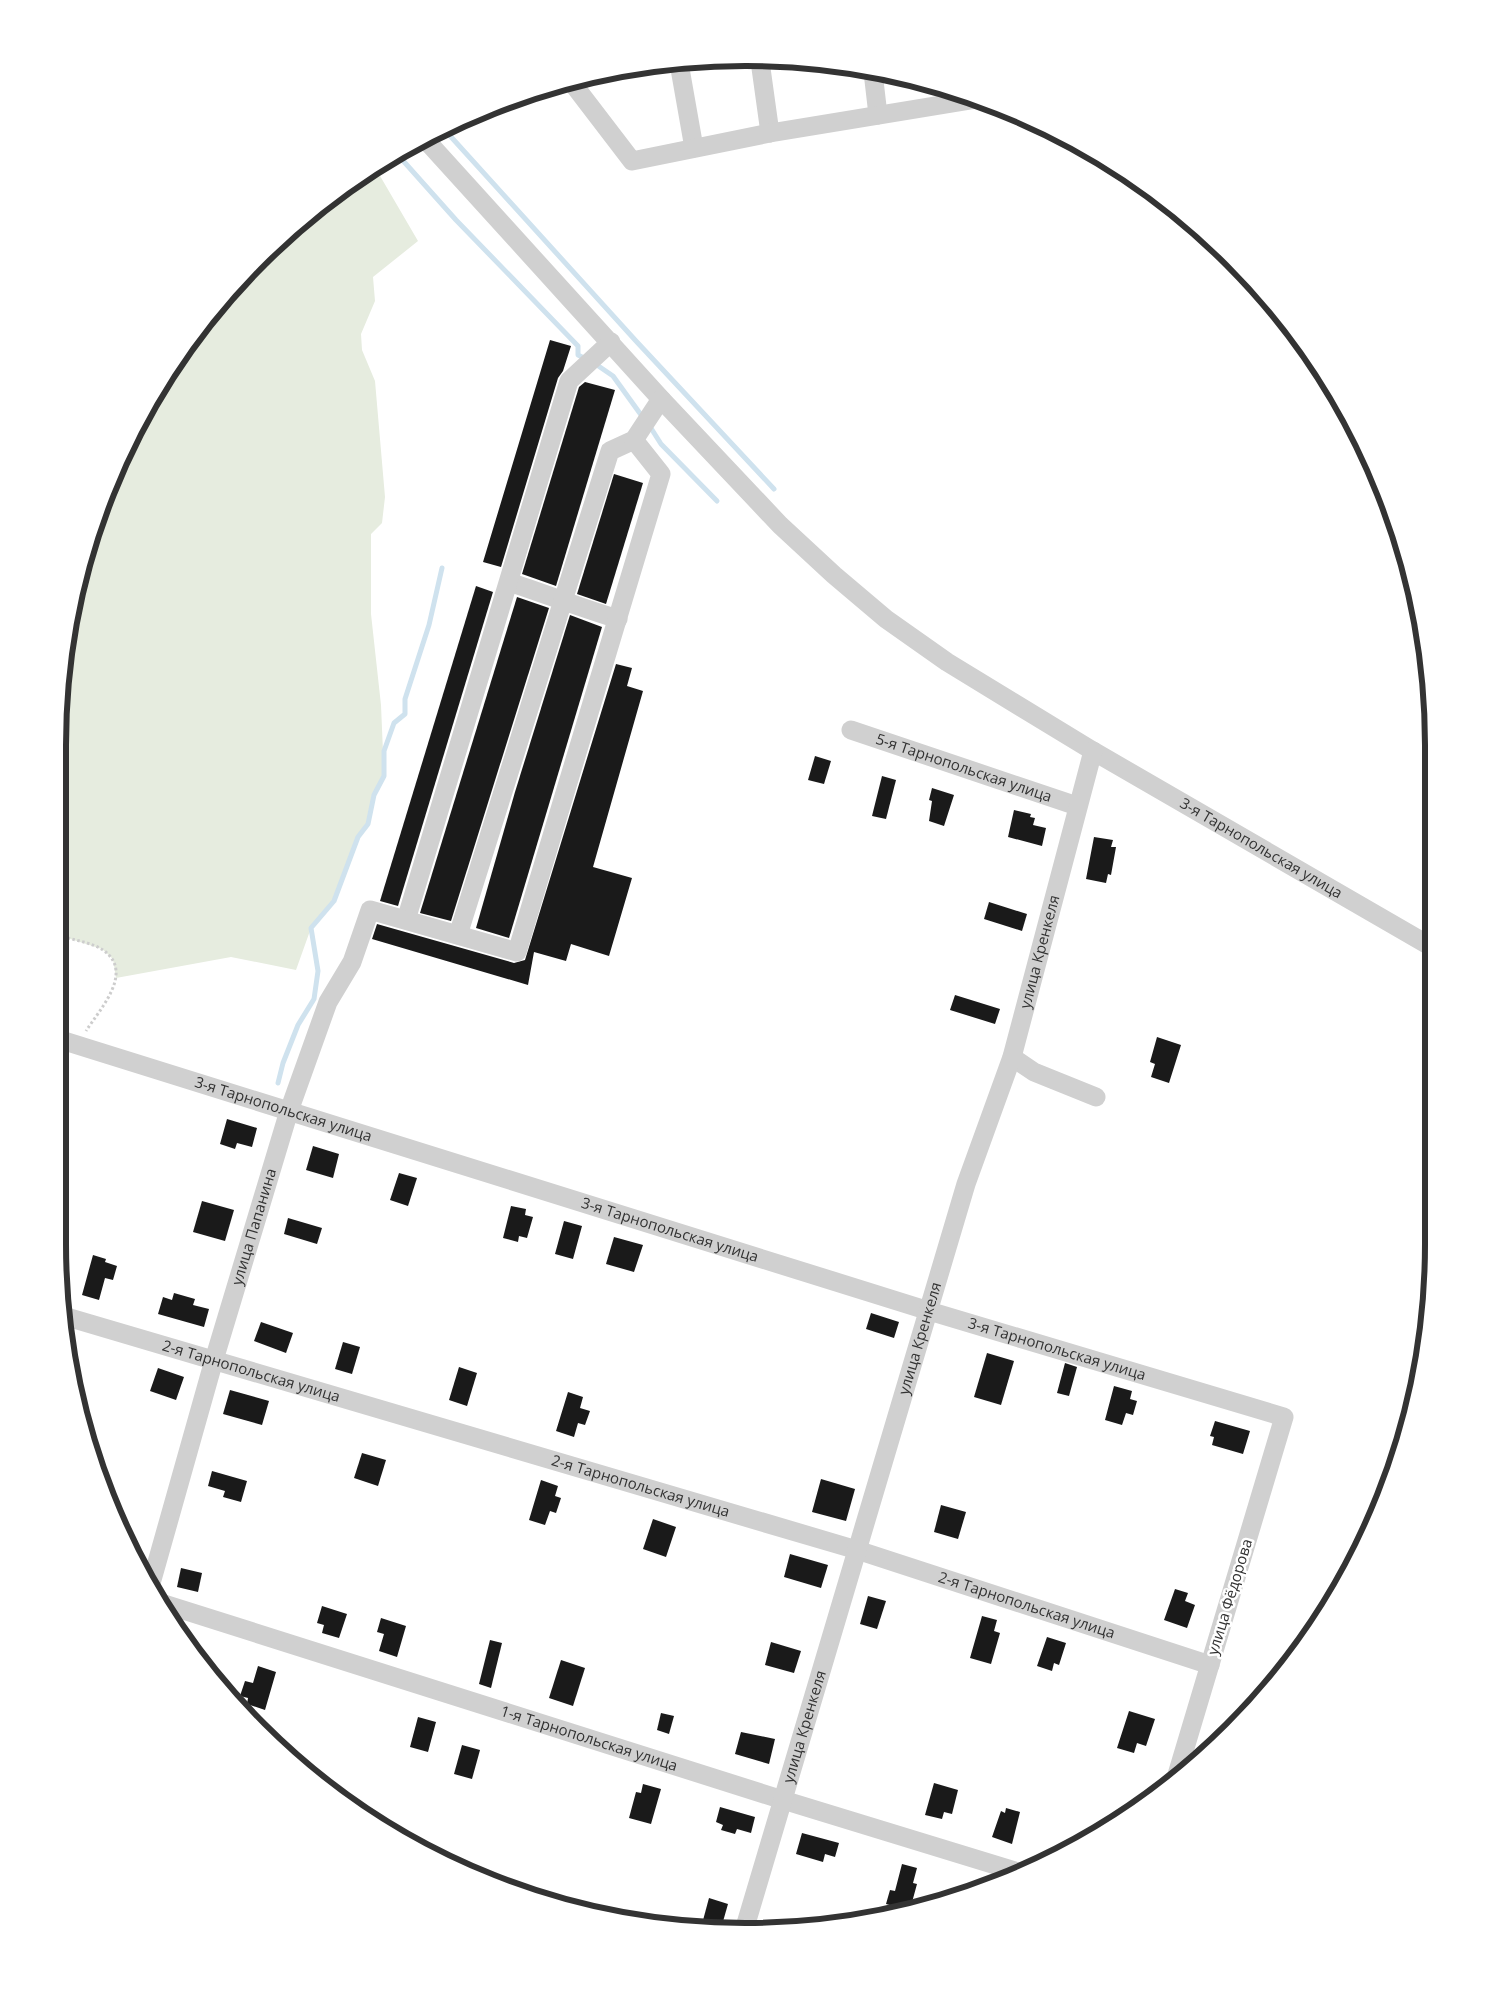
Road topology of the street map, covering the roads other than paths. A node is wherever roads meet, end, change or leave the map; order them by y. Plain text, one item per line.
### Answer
1 (761, 67) edge
2 (680, 70) edge
3 (874, 78) edge
4 (576, 88) edge
5 (959, 100) edge
6 (878, 115) junction
7 (770, 132) junction
8 (430, 144) edge
9 (694, 148) junction
10 (611, 342) junction
11 (661, 399) junction
12 (634, 440) junction
13 (509, 582) junction
14 (563, 599) junction
15 (618, 619) junction
16 (851, 730) dead end
17 (1093, 752) junction
18 (1077, 806) junction
19 (406, 920) junction
20 (458, 935) junction
21 (1425, 943) edge
22 (66, 1041) edge
23 (1012, 1057) junction
24 (1096, 1097) dead end
25 (289, 1111) junction
26 (929, 1311) junction
27 (71, 1318) edge
28 (214, 1360) junction
29 (1284, 1417) joint
30 (857, 1550) junction
31 (153, 1576) edge
32 (172, 1606) edge
33 (1210, 1665) junction
34 (1180, 1765) edge
35 (783, 1800) junction
36 (1009, 1869) edge
37 (746, 1923) edge

1 - 7 street
2 - 9 street
3 - 6 street
4 - 9 street
5 - 6 street
6 - 7 street
7 - 9 street
8 - 10 street, 3-я Тарнопольская улица
10 - 11 street, 3-я Тарнопольская улица
10 - 13 street
11 - 12 street
11 - 17 street, 3-я Тарнопольская улица
12 - 14 street
12 - 15 street
13 - 14 street
13 - 19 street
14 - 15 street
14 - 20 street
15 - 20 street
16 - 18 street, 5-я Тарнопольская улица
17 - 18 street, улица Кренкеля
17 - 21 street, 3-я Тарнопольская улица
18 - 23 street, улица Кренкеля
19 - 20 street
19 - 25 street, улица Папанина
22 - 25 street, 3-я Тарнопольская улица
23 - 24 street
23 - 26 street, улица Кренкеля
25 - 26 street, 3-я Тарнопольская улица
25 - 28 street, улица Папанина
26 - 29 street, 3-я Тарнопольская улица
26 - 30 street, улица Кренкеля
27 - 28 street, 2-я Тарнопольская улица
28 - 30 street, 2-я Тарнопольская улица
28 - 31 street, улица Папанина
29 - 33 street, улица Фёдорова
30 - 33 street, 2-я Тарнопольская улица
30 - 35 street, улица Кренкеля
32 - 35 street, 1-я Тарнопольская улица
33 - 34 street, улица Фёдорова
35 - 36 street, 1-я Тарнопольская улица
35 - 37 street, улица Кренкеля

